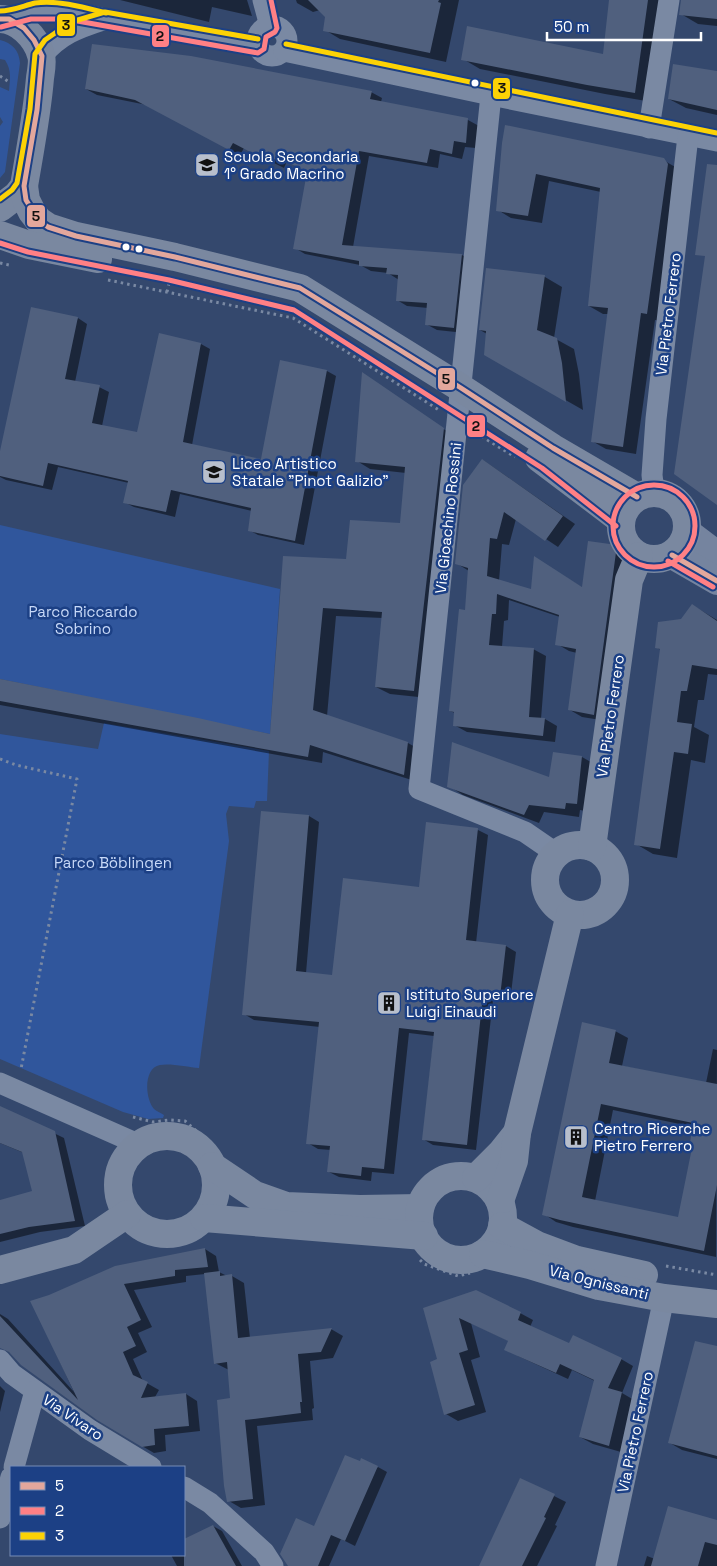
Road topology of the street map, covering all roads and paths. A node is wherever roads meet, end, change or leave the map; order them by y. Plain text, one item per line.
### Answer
1 (263, 0) edge
2 (669, 0) edge
3 (91, 11) edge
4 (3, 20) edge
5 (270, 26) junction
6 (257, 46) junction
7 (284, 51) junction
8 (42, 56) junction
9 (0, 76) edge
10 (9, 82) dead end
11 (491, 95) junction
12 (648, 128) junction
13 (691, 136) junction
14 (717, 141) edge
15 (24, 186) junction
16 (0, 208) edge
17 (0, 235) edge
18 (104, 279) dead end
19 (460, 405) junction
20 (646, 495) junction
21 (621, 520) junction
22 (687, 532) junction
23 (672, 555) junction
24 (717, 555) edge
25 (638, 556) junction
26 (717, 581) edge
27 (0, 759) edge
28 (592, 847) junction
29 (557, 854) junction
30 (570, 914) junction
31 (7, 1076) edge
32 (128, 1116) dead end
33 (517, 1133) junction
34 (138, 1144) junction
35 (213, 1157) junction
36 (476, 1178) junction
37 (420, 1208) junction
38 (127, 1214) junction
39 (501, 1214) junction
40 (204, 1218) junction
41 (421, 1248) junction
42 (477, 1263) junction
43 (0, 1270) edge
44 (717, 1288) edge
45 (664, 1298) junction
46 (717, 1304) edge
47 (0, 1360) edge
48 (35, 1391) junction
49 (14, 1466) edge
50 (150, 1466) edge
51 (10, 1481) edge
52 (185, 1488) edge
53 (0, 1518) edge
54 (273, 1566) edge
55 (606, 1566) edge

1 - 5 street
2 - 12 street
3 - 4 street
3 - 6 street
3 - 8 street
4 - 8 main road
5 - 6 street
5 - 7 street
6 - 7 street
7 - 11 street
8 - 15 main road
9 - 10 path
11 - 12 street
11 - 19 street, Via Gioachino Rossini
12 - 13 street
13 - 14 street
13 - 20 street, Via Pietro Ferrero
15 - 16 main road
15 - 19 main road
17 - 19 main road
18 - 19 path
19 - 20 main road
19 - 21 main road
19 - 29 street, Via Gioachino Rossini
20 - 21 main road
20 - 22 main road
21 - 25 main road
22 - 23 main road
22 - 24 main road
23 - 25 main road
23 - 26 main road
25 - 28 main road, Via Pietro Ferrero
27 - 31 path
28 - 29 main road
28 - 30 main road
29 - 30 main road
30 - 33 main road
31 - 34 street
32 - 35 path
33 - 36 main road
33 - 39 main road
34 - 35 main road
34 - 38 main road
35 - 37 main road
35 - 40 main road
36 - 37 main road
36 - 39 main road
37 - 41 main road
38 - 40 main road
38 - 43 main road
39 - 42 main road
39 - 44 main road, Via Ognissanti
40 - 41 main road
41 - 42 main road
41 - 42 path
42 - 45 main road, Via Ognissanti
45 - 46 main road, Via Ognissanti
45 - 55 street, Via Pietro Ferrero
47 - 48 street, Via Vivaro
48 - 49 street
48 - 50 street, Via Vivaro
51 - 53 street
52 - 54 street

